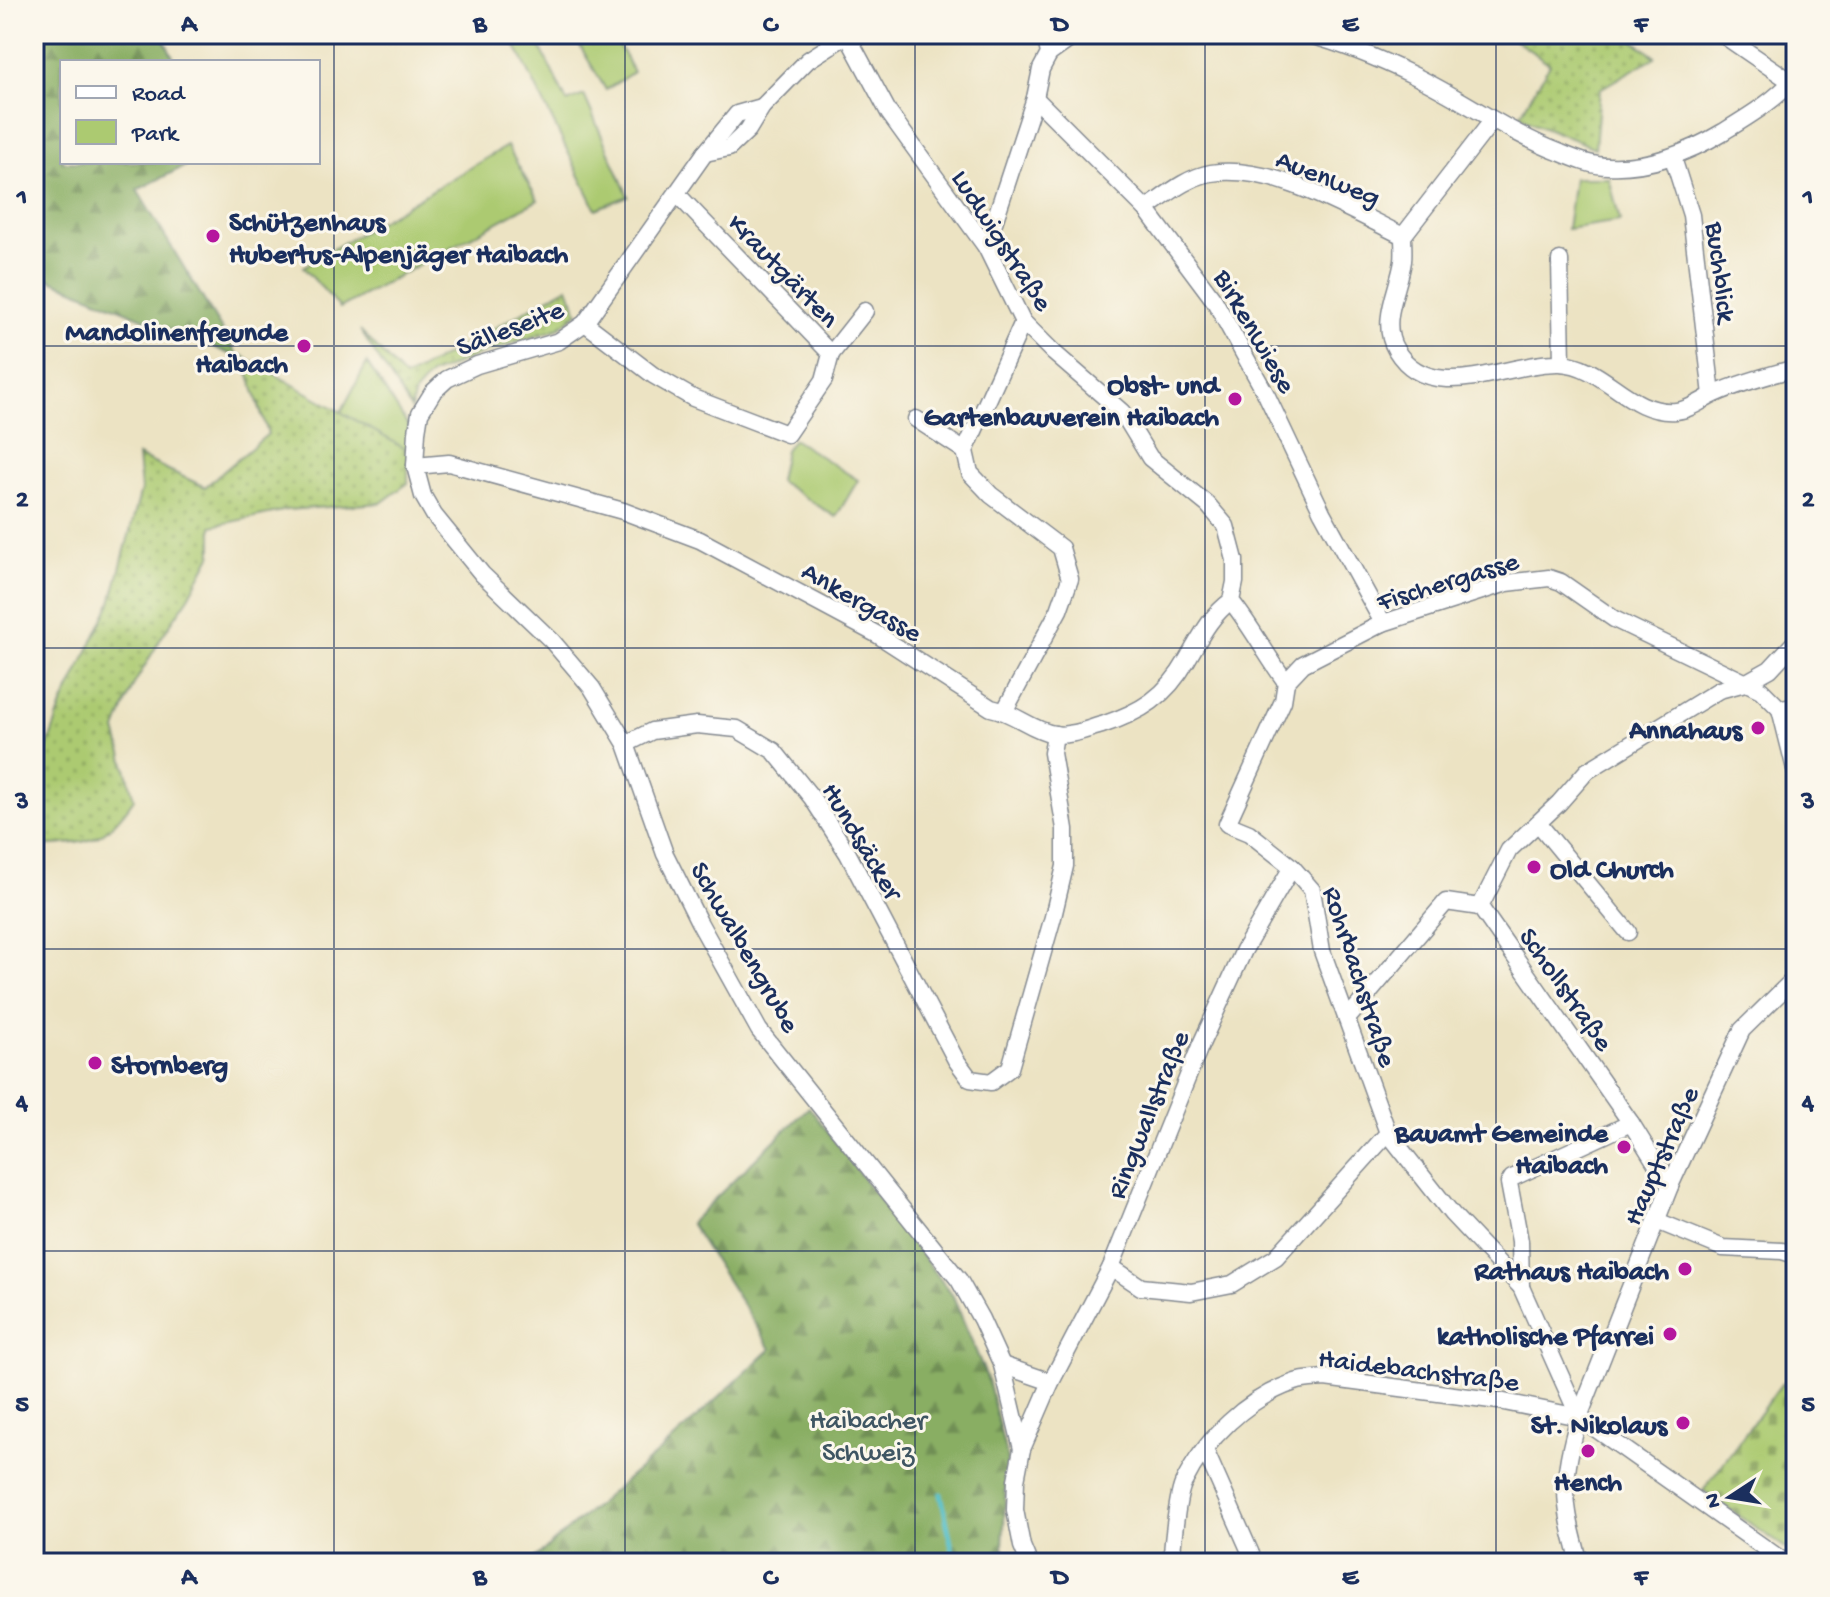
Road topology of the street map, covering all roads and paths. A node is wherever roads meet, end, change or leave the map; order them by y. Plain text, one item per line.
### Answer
1 (1045, 34) edge
2 (1077, 34) edge
3 (1306, 34) edge
4 (847, 35) edge
5 (1723, 35) edge
6 (1049, 54) junction
7 (1794, 81) edge
8 (1035, 98) junction
9 (1492, 121) junction
10 (1673, 158) junction
11 (677, 194) junction
12 (1146, 209) junction
13 (1403, 236) junction
14 (986, 247) junction
15 (1560, 260) dead end
16 (865, 311) dead end
17 (1023, 322) junction
18 (585, 323) junction
19 (831, 354) junction
20 (1562, 363) junction
21 (1796, 368) edge
22 (1712, 395) junction
23 (916, 419) dead end
24 (965, 451) junction
25 (416, 471) junction
26 (1231, 601) junction
27 (1383, 623) junction
28 (1796, 641) edge
29 (1286, 682) junction
30 (1745, 683) junction
31 (1788, 708) edge
32 (1005, 710) junction
33 (1055, 734) junction
34 (626, 744) junction
35 (1796, 773) edge
36 (1538, 823) junction
37 (1292, 867) junction
38 (1480, 907) junction
39 (1628, 932) dead end
40 (1796, 977) edge
41 (1347, 1019) junction
42 (1631, 1123) junction
43 (1388, 1133) junction
44 (1670, 1186) junction
45 (1657, 1221) junction
46 (1796, 1255) edge
47 (1111, 1267) junction
48 (1521, 1287) junction
49 (1002, 1365) junction
50 (1051, 1382) junction
51 (1579, 1417) junction
52 (1022, 1449) junction
53 (1205, 1450) junction
54 (1774, 1560) edge
55 (1029, 1563) edge
56 (1171, 1563) edge
57 (1255, 1563) edge
58 (1580, 1563) edge

1 - 6 street
2 - 6 street
3 - 9 street
4 - 11 street, Sälleseite
4 - 14 street, Ludwigstraße
5 - 7 street
6 - 8 street
7 - 10 street
8 - 12 street, Birkenwiese
8 - 14 street
9 - 10 street
9 - 13 street
10 - 22 street, Buchblick
11 - 18 street, Sälleseite
11 - 19 street, Krautgärten
12 - 13 street, Auenweg
12 - 27 street, Birkenwiese
13 - 20 street
14 - 17 street, Ludwigstraße
15 - 20 street
16 - 19 street
17 - 24 street
17 - 26 street, Ludwigstraße
18 - 19 street, Krautgärten
18 - 25 street, Sälleseite
20 - 22 street
21 - 22 street
23 - 24 street
24 - 32 street
25 - 32 street, Ankergasse
25 - 34 street, Schwalbengrube
26 - 29 street
26 - 33 street
27 - 29 street, Fischergasse
27 - 30 street, Fischergasse
28 - 30 street
29 - 37 street, Rohrbachstraße
30 - 31 street, Fischergasse
30 - 36 street
31 - 35 street
32 - 33 street, Ankergasse
33 - 34 street, Hundsäcker
34 - 49 street, Schwalbengrube
36 - 38 street
36 - 39 street
37 - 41 street, Rohrbachstraße
37 - 47 street, Ringwallstraße
38 - 41 street
38 - 42 street, Schollstraße
40 - 44 street, Hauptstraße
41 - 43 street, Rohrbachstraße
42 - 44 street, Schollstraße
42 - 48 street
43 - 47 street
43 - 48 street, Rohrbachstraße
44 - 45 street, Hauptstraße
45 - 46 street
45 - 51 street, Hauptstraße
47 - 50 street, Ringwallstraße
48 - 51 street, Rohrbachstraße
49 - 50 street
49 - 52 street, Schwalbengrube
50 - 52 street, Ringwallstraße
51 - 53 street, Haidebachstraße
51 - 54 street
51 - 58 street, Hauptstraße
52 - 55 street, Ringwallstraße
53 - 56 street, Haidebachstraße
53 - 57 street

